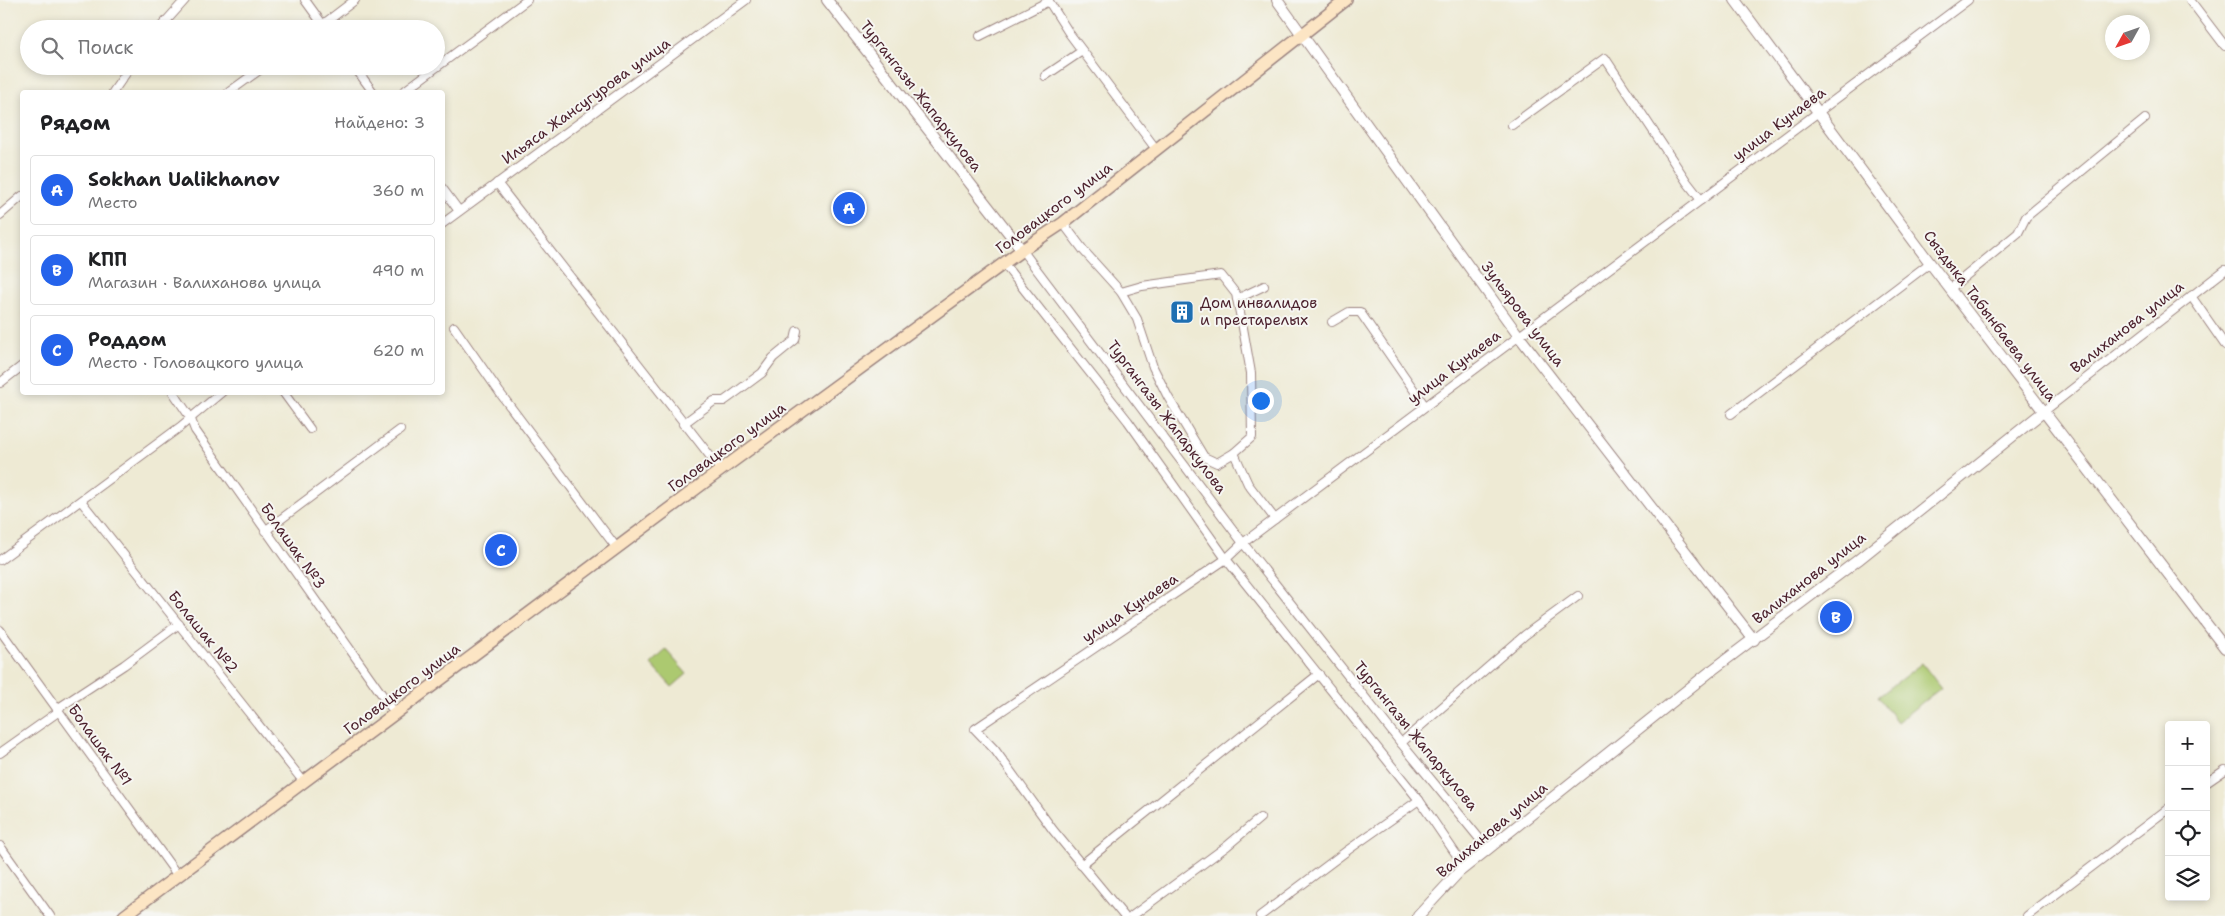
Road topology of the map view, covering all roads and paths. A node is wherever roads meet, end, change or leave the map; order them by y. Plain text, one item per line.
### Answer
1 (185, 0) edge
2 (305, 0) edge
3 (355, 0) edge
4 (527, 0) edge
5 (746, 0) edge
6 (827, 0) edge
7 (1277, 0) edge
8 (1346, 0) edge
9 (1735, 0) edge
10 (1968, 0) edge
11 (2190, 0) edge
12 (1049, 1) edge
13 (167, 20) edge
14 (318, 20) edge
15 (331, 20) edge
16 (1302, 33) junction
17 (980, 36) dead end
18 (2225, 46) edge
19 (1082, 52) junction
20 (445, 61) edge
21 (125, 75) edge
22 (253, 75) edge
23 (361, 75) edge
24 (426, 75) edge
25 (1045, 76) dead end
26 (114, 90) edge
27 (232, 90) edge
28 (372, 90) edge
29 (406, 90) edge
30 (1818, 111) junction
31 (2145, 119) dead end
32 (1512, 125) dead end
33 (1156, 149) junction
34 (496, 183) junction
35 (445, 192) edge
36 (20, 198) edge
37 (1701, 200) junction
38 (459, 211) junction
39 (0, 215) edge
40 (445, 222) edge
41 (1063, 223) junction
42 (1022, 250) junction
43 (1930, 263) junction
44 (1004, 264) junction
45 (2225, 270) edge
46 (1264, 286) dead end
47 (1951, 288) junction
48 (1122, 292) junction
49 (2191, 296) junction
50 (1237, 299) junction
51 (1332, 322) dead end
52 (454, 327) dead end
53 (797, 331) dead end
54 (1518, 335) junction
55 (2225, 345) edge
56 (20, 368) edge
57 (0, 383) edge
58 (175, 395) edge
59 (218, 395) edge
60 (285, 395) edge
61 (1425, 406) junction
62 (2043, 412) junction
63 (1731, 414) dead end
64 (190, 417) junction
65 (683, 424) junction
66 (310, 429) dead end
67 (400, 430) dead end
68 (1234, 453) junction
69 (720, 470) junction
70 (81, 501) junction
71 (1275, 519) junction
72 (265, 531) junction
73 (1243, 543) junction
74 (616, 547) junction
75 (1226, 559) junction
76 (0, 560) edge
77 (1578, 596) dead end
78 (179, 624) junction
79 (0, 630) edge
80 (1754, 640) junction
81 (2225, 648) edge
82 (1319, 674) junction
83 (58, 711) junction
84 (396, 713) junction
85 (1401, 743) junction
86 (0, 753) edge
87 (2225, 770) edge
88 (2210, 780) edge
89 (303, 781) junction
90 (1419, 800) junction
91 (2165, 811) edge
92 (1260, 818) dead end
93 (0, 846) edge
94 (1488, 849) junction
95 (1081, 865) junction
96 (1459, 872) junction
97 (178, 876) junction
98 (50, 916) edge
99 (124, 916) edge
100 (1124, 916) edge
101 (1132, 916) edge
102 (1260, 916) edge
103 (1418, 916) edge
104 (2027, 916) edge

1 - 13 street
2 - 14 street
3 - 15 street
4 - 20 street
5 - 34 street, Ильяса Жансугурова улица
6 - 42 street, Тургангазы Жапаркулова
7 - 16 street, Зульярова улица
8 - 16 main road, Головацкого улица
9 - 30 street, Сыздыка Табынбаева улица
10 - 30 street, улица Кунаева
11 - 18 street
12 - 17 street
12 - 19 street
16 - 33 main road, Головацкого улица
16 - 54 street, Зульярова улица
19 - 25 street
19 - 33 street
21 - 26 street
22 - 27 street
23 - 28 street
24 - 29 street
30 - 37 street, улица Кунаева
30 - 43 street, Сыздыка Табынбаева улица
31 - 47 street
32 - 37 street
33 - 41 main road, Головацкого улица
34 - 38 street, Ильяса Жансугурова улица
34 - 65 street
35 - 38 street
36 - 39 street
37 - 54 street, улица Кунаева
38 - 40 street, Ильяса Жансугурова улица
41 - 42 main road, Головацкого улица
41 - 48 street
42 - 44 main road, Головацкого улица
42 - 73 street, Тургангазы Жапаркулова
43 - 47 street, Сыздыка Табынбаева улица
43 - 63 street
44 - 69 main road, Головацкого улица
44 - 75 street
45 - 49 street, Валиханова улица
46 - 50 street
47 - 62 street, Сыздыка Табынбаева улица
48 - 50 street
48 - 68 street
49 - 55 street
49 - 62 street, Валиханова улица
50 - 68 street
51 - 61 street
52 - 74 street
53 - 65 street
54 - 61 street, улица Кунаева
54 - 80 street, Зульярова улица
56 - 57 street
58 - 64 street, Болашак №3
59 - 64 street
60 - 66 street
61 - 71 street, улица Кунаева
62 - 80 street, Валиханова улица
62 - 81 street, Сыздыка Табынбаева улица
64 - 70 street
64 - 72 street, Болашак №3
65 - 69 street
67 - 72 street
68 - 71 street
69 - 74 main road, Головацкого улица
70 - 76 street
70 - 78 street, Болашак №2
71 - 73 street, улица Кунаева
72 - 84 street, Болашак №3
73 - 75 street, улица Кунаева
73 - 85 street, Тургангазы Жапаркулова
74 - 84 main road, Головацкого улица
75 - 82 street
75 - 95 street, улица Кунаева
77 - 85 street
78 - 83 street
78 - 89 street, Болашак №2
79 - 83 street, Болашак №1
80 - 94 street, Валиханова улица
82 - 90 street
82 - 95 street
83 - 86 street
83 - 97 street, Болашак №1
84 - 89 main road, Головацкого улица
85 - 94 street, Тургангазы Жапаркулова
87 - 88 street
89 - 97 main road, Головацкого улица
90 - 96 street
90 - 102 street
91 - 104 street
92 - 101 street
93 - 98 street
94 - 96 street, Валиханова улица
95 - 100 street
96 - 103 street, Валиханова улица
97 - 99 main road, Головацкого улица

